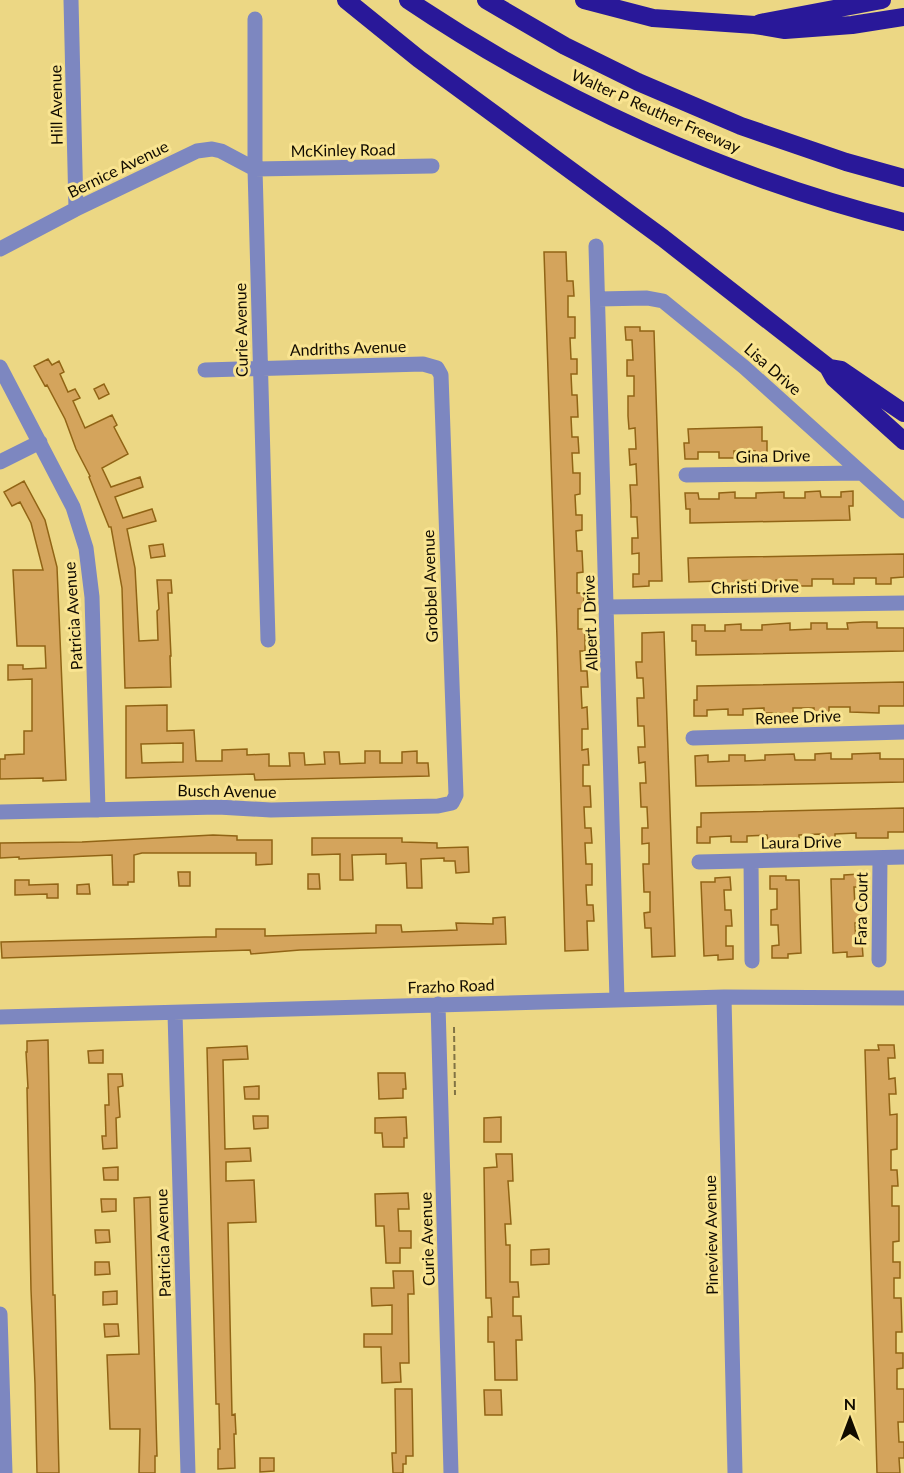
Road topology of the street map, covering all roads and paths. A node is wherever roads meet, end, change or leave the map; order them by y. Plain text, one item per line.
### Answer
1 (71, 0) edge
2 (346, 0) edge
3 (408, 0) edge
4 (486, 0) edge
5 (584, 0) edge
6 (882, 0) edge
7 (904, 17) edge
8 (255, 19) dead end
9 (755, 25) junction
10 (432, 166) dead end
11 (255, 169) junction
12 (904, 178) edge
13 (76, 209) junction
14 (904, 222) edge
15 (596, 246) dead end
16 (0, 249) edge
17 (598, 299) junction
18 (0, 367) edge
19 (828, 367) junction
20 (437, 368) joint
21 (260, 369) junction
22 (205, 370) dead end
23 (904, 413) edge
24 (904, 441) edge
25 (40, 442) junction
26 (0, 462) edge
27 (861, 473) junction
28 (686, 475) dead end
29 (904, 512) edge
30 (904, 603) edge
31 (607, 607) junction
32 (268, 640) dead end
33 (904, 732) edge
34 (693, 738) dead end
35 (452, 803) joint
36 (98, 810) junction
37 (0, 812) edge
38 (904, 857) edge
39 (880, 858) junction
40 (751, 861) junction
41 (699, 862) dead end
42 (879, 960) dead end
43 (752, 961) dead end
44 (724, 997) junction
45 (904, 998) edge
46 (617, 1000) junction
47 (438, 1004) junction
48 (175, 1013) junction
49 (0, 1017) edge
50 (0, 1314) edge
51 (5, 1473) edge
52 (188, 1473) edge
53 (451, 1473) edge
54 (735, 1473) edge

1 - 13 street, Hill Avenue
2 - 19 highway
3 - 14 highway, Walter P Reuther Freeway
4 - 12 highway, Walter P Reuther Freeway
5 - 9 highway
6 - 9 highway
7 - 9 highway
8 - 11 street, Curie Avenue
10 - 11 street, McKinley Road
11 - 13 street, Bernice Avenue
11 - 21 street, Curie Avenue
13 - 16 street, Bernice Avenue
15 - 17 street, Albert J Drive
17 - 27 street, Lisa Drive
17 - 31 street, Albert J Drive
18 - 25 street, Patricia Avenue
19 - 23 highway
19 - 24 highway
20 - 21 street, Andriths Avenue
20 - 35 street, Grobbel Avenue
21 - 22 street, Andriths Avenue
21 - 32 street, Curie Avenue
25 - 26 street
25 - 36 street, Patricia Avenue
27 - 28 street, Gina Drive
27 - 29 street, Lisa Drive
30 - 31 street, Christi Drive
31 - 46 street, Albert J Drive
33 - 34 street, Renee Drive
35 - 36 street, Busch Avenue
36 - 37 street, Busch Avenue
38 - 39 street, Laura Drive
39 - 40 street, Laura Drive
39 - 42 street, Fara Court
40 - 41 street, Laura Drive
40 - 43 street
44 - 45 street, Frazho Road
44 - 46 street, Frazho Road
44 - 54 street, Pineview Avenue
46 - 47 street, Frazho Road
47 - 48 street, Frazho Road
47 - 53 street, Curie Avenue
48 - 49 street, Frazho Road
48 - 52 street, Patricia Avenue
50 - 51 street

